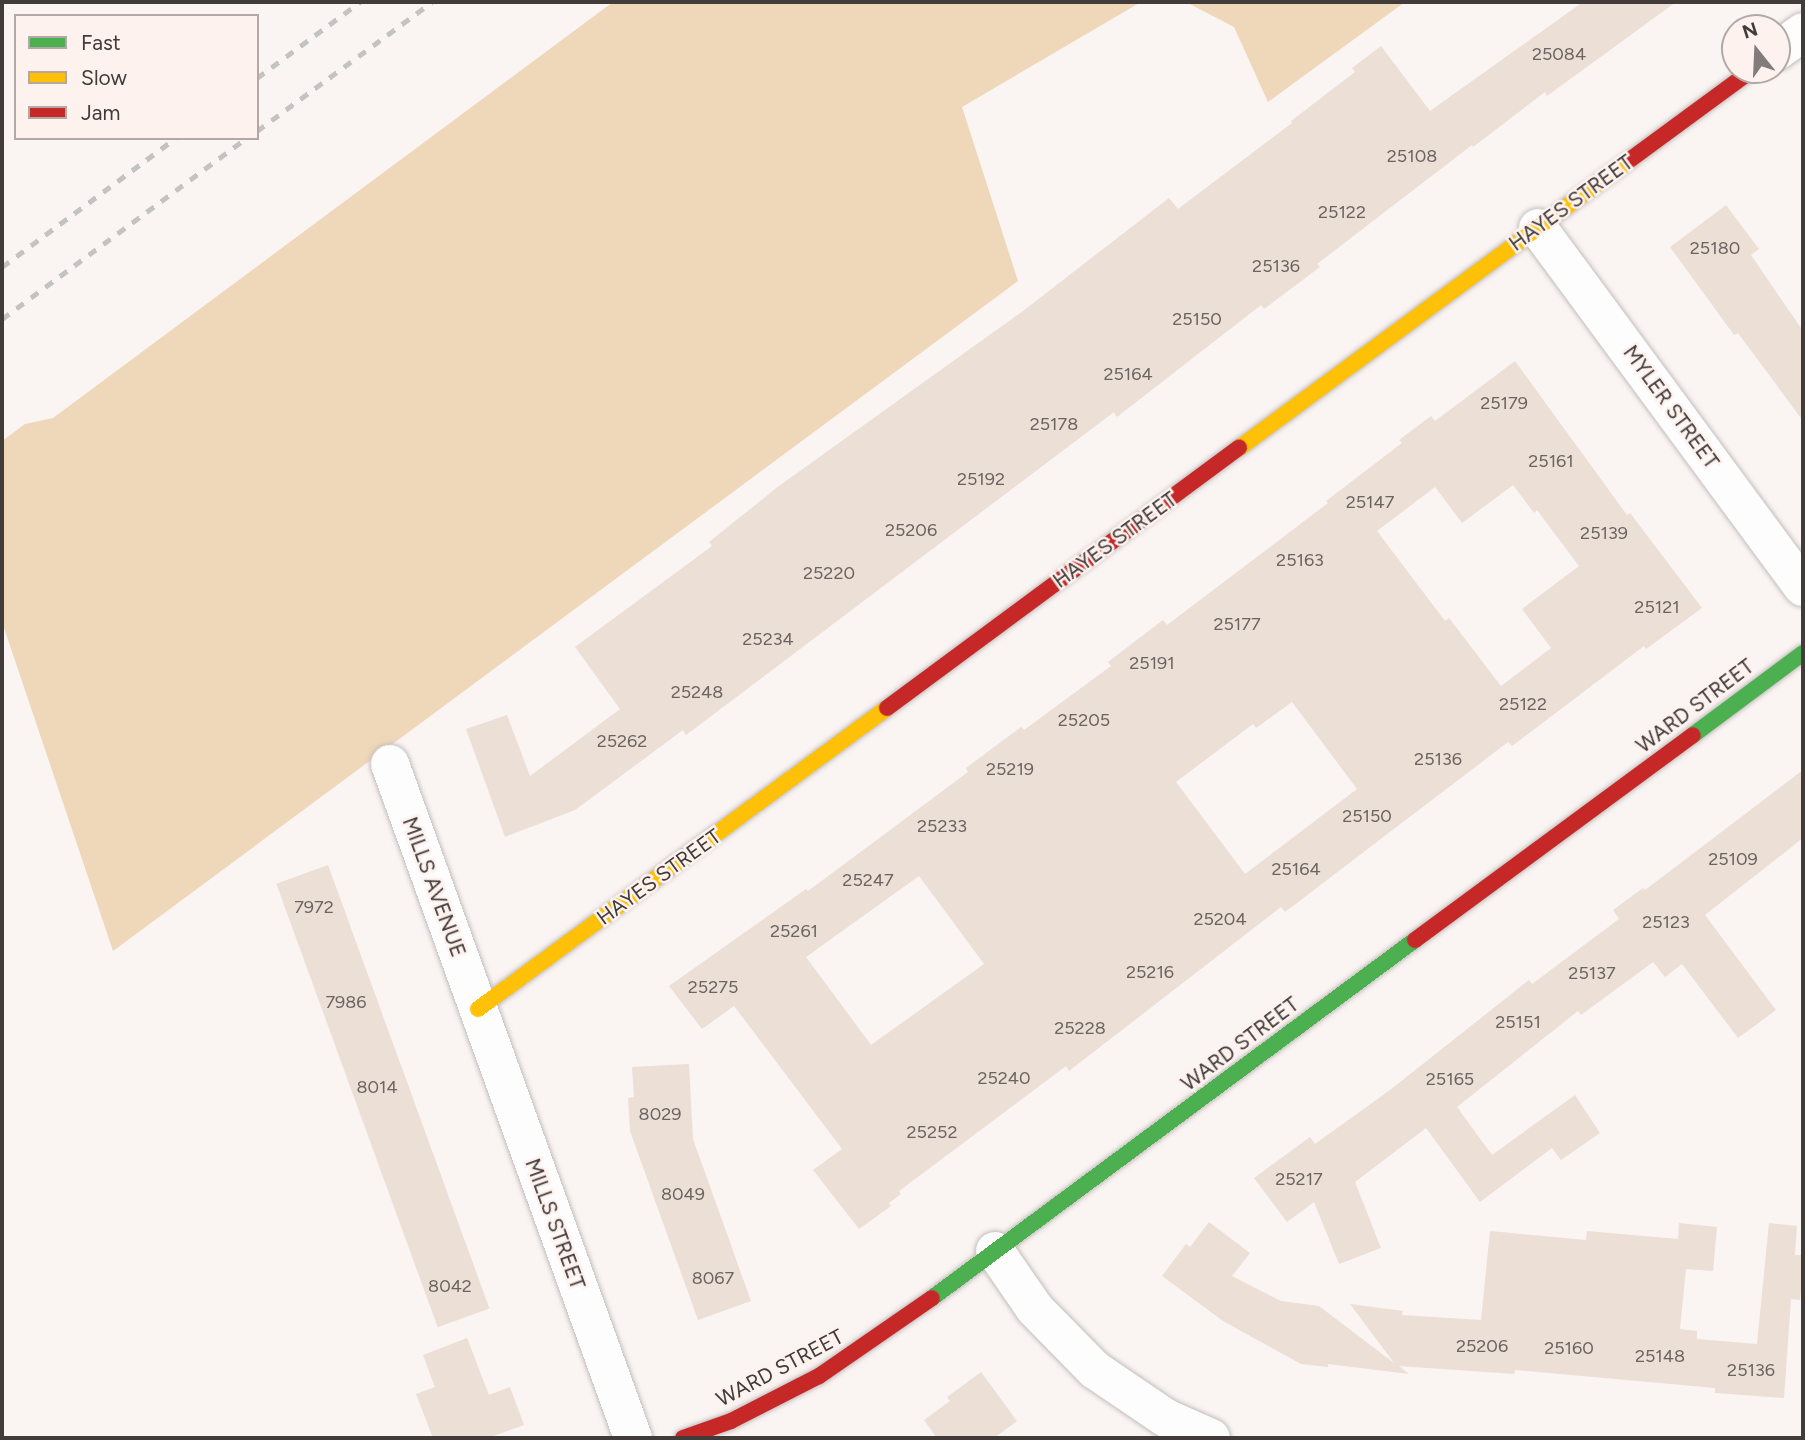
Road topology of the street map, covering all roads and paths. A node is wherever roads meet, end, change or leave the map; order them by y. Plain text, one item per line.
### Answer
1 (1733, 84) edge
2 (1538, 228) junction
3 (1803, 587) edge
4 (1803, 653) edge
5 (390, 764) dead end
6 (478, 1009) junction
7 (995, 1251) junction
8 (633, 1438) edge
9 (683, 1438) edge
10 (1211, 1438) edge

1 - 2 street, HAYES STREET
2 - 3 street, MYLER STREET
2 - 6 street, HAYES STREET
4 - 7 street, WARD STREET
5 - 6 street, MILLS AVENUE
6 - 8 street, MILLS STREET
7 - 9 street, WARD STREET
7 - 10 street

